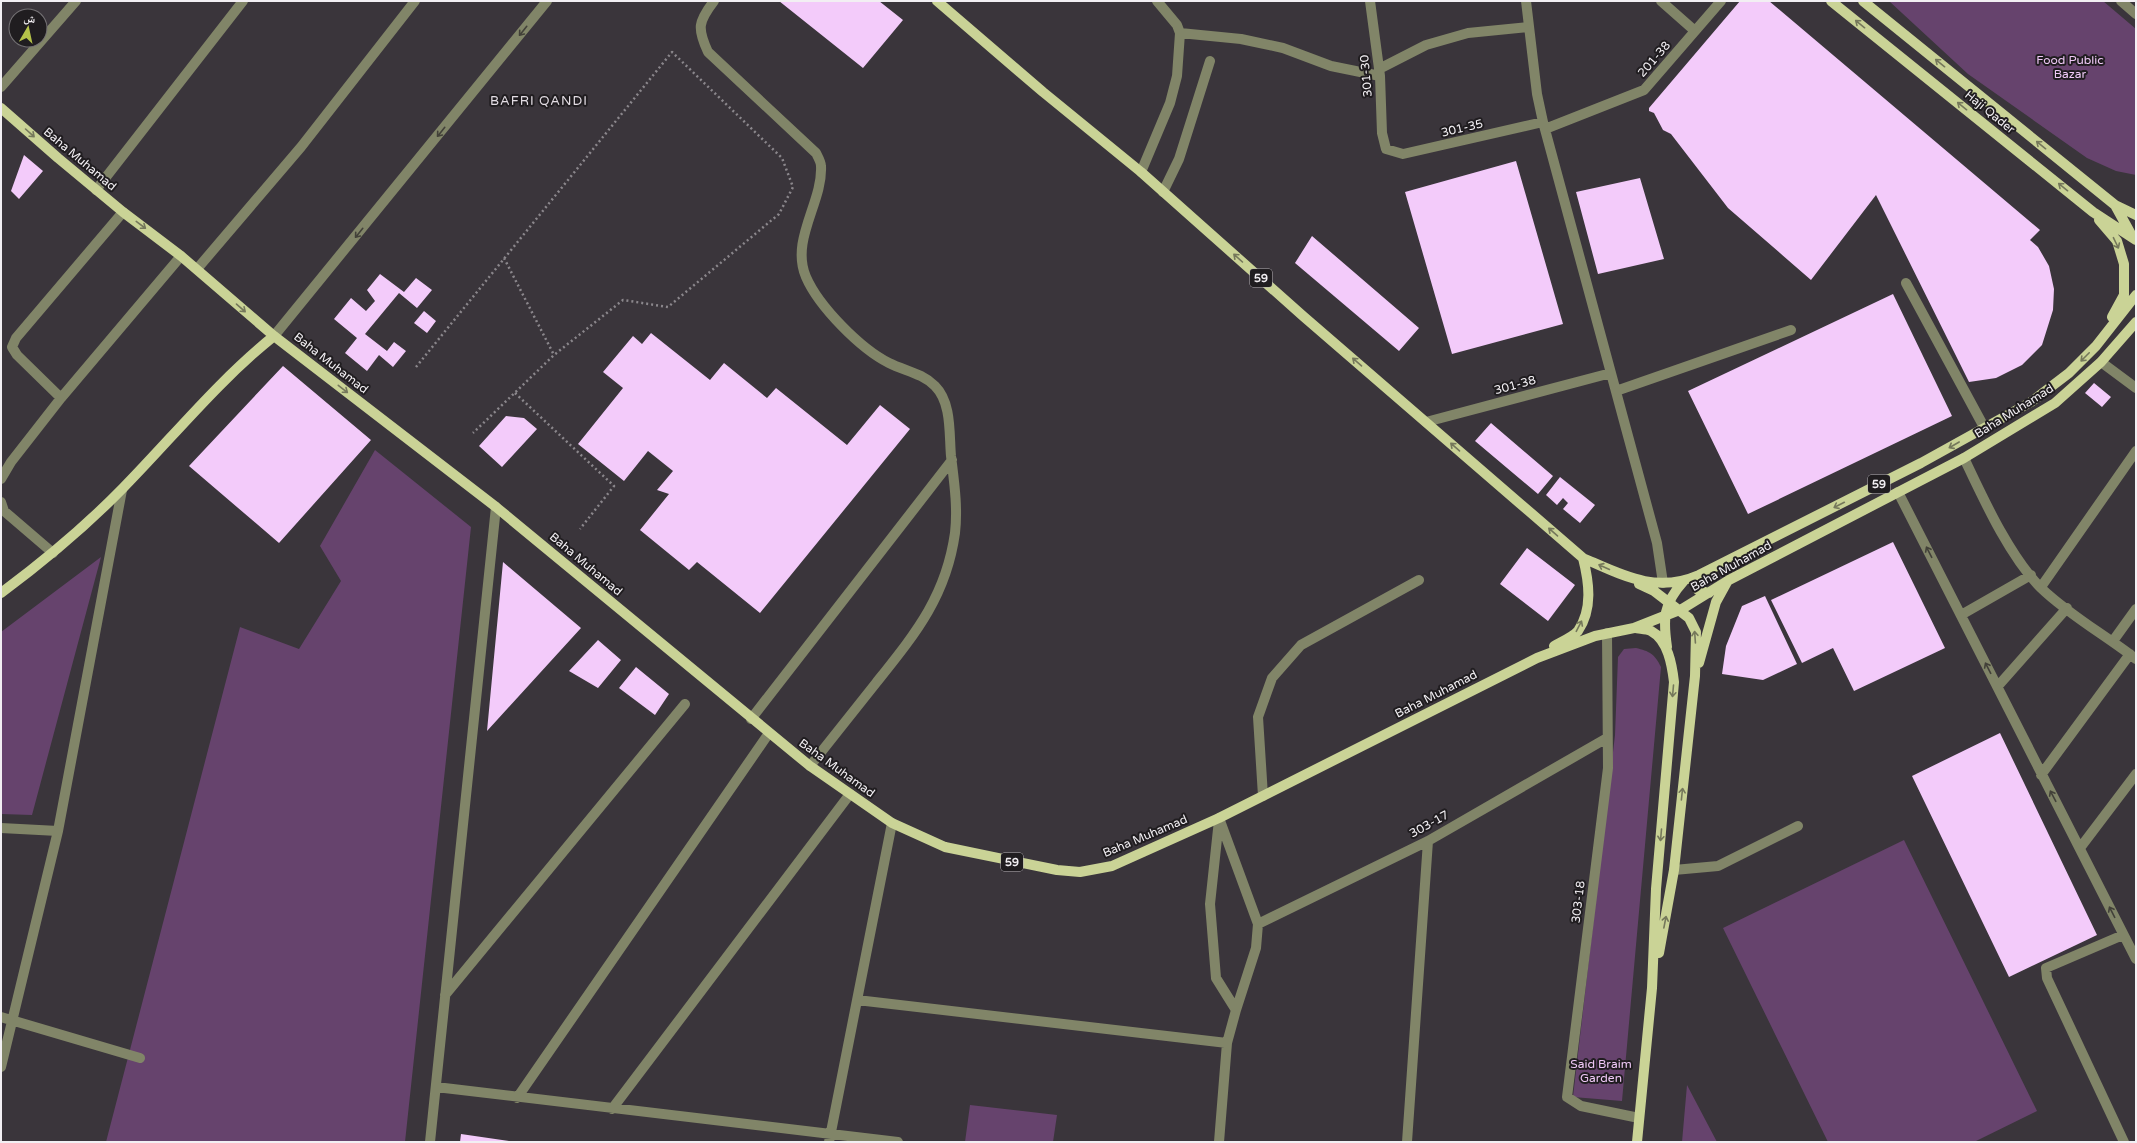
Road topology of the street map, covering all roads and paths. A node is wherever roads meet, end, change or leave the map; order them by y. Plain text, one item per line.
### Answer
1 (76, 1) edge
2 (243, 1) edge
3 (415, 1) edge
4 (547, 1) edge
5 (714, 1) edge
6 (937, 1) edge
7 (1157, 1) edge
8 (1370, 1) edge
9 (1526, 1) edge
10 (1661, 1) edge
11 (1721, 1) edge
12 (1832, 1) edge
13 (1863, 1) edge
14 (2121, 1) edge
15 (2136, 14) edge
16 (1529, 27) junction
17 (1695, 31) junction
18 (1180, 33) junction
19 (1210, 60) dead end
20 (1380, 72) junction
21 (1, 87) edge
22 (1, 108) edge
23 (1544, 126) junction
24 (1386, 149) joint
25 (1141, 172) junction
26 (96, 190) junction
27 (1163, 192) junction
28 (2115, 205) junction
29 (123, 212) junction
30 (2093, 212) junction
31 (2136, 215) edge
32 (2135, 241) edge
33 (181, 256) junction
34 (504, 258) junction
35 (197, 269) junction
36 (1906, 283) dead end
37 (2136, 295) edge
38 (2136, 322) edge
39 (1791, 330) dead end
40 (274, 336) junction
41 (2100, 340) junction
42 (554, 355) junction
43 (2101, 362) junction
44 (416, 367) dead end
45 (1611, 373) junction
46 (2136, 388) edge
47 (1616, 391) junction
48 (515, 393) junction
49 (61, 398) junction
50 (1426, 422) junction
51 (1984, 427) junction
52 (473, 433) dead end
53 (2136, 451) edge
54 (1964, 458) junction
55 (952, 460) junction
56 (1, 479) edge
57 (122, 490) junction
58 (1898, 492) junction
59 (1, 502) edge
60 (496, 507) junction
61 (580, 529) dead end
62 (54, 553) junction
63 (1583, 558) junction
64 (1699, 575) junction
65 (2030, 575) junction
66 (1626, 577) junction
67 (1419, 580) dead end
68 (1729, 580) junction
69 (1683, 582) junction
70 (1663, 584) junction
71 (2041, 587) junction
72 (1, 593) edge
73 (1709, 593) junction
74 (1669, 602) junction
75 (2067, 608) junction
76 (1679, 610) junction
77 (2136, 610) edge
78 (1961, 615) junction
79 (1664, 616) junction
80 (1634, 628) junction
81 (1607, 634) junction
82 (2113, 641) junction
83 (1668, 653) junction
84 (2133, 656) edge
85 (1537, 658) junction
86 (1695, 676) junction
87 (1998, 686) junction
88 (686, 704) dead end
89 (751, 719) junction
90 (769, 733) junction
91 (1607, 738) junction
92 (810, 766) junction
93 (2136, 774) edge
94 (2041, 775) junction
95 (850, 794) junction
96 (1263, 796) junction
97 (1219, 818) junction
98 (892, 823) junction
99 (1798, 826) dead end
100 (1, 828) edge
101 (58, 831) junction
102 (1428, 841) junction
103 (2080, 848) junction
104 (1674, 870) junction
105 (1258, 924) junction
106 (2124, 935) junction
107 (2136, 959) edge
108 (1652, 988) junction
109 (445, 995) junction
110 (857, 1000) junction
111 (1236, 1010) junction
112 (1, 1017) edge
113 (13, 1020) junction
114 (1227, 1043) junction
115 (140, 1058) dead end
116 (1, 1068) edge
117 (436, 1087) junction
118 (517, 1098) junction
119 (612, 1109) junction
120 (1639, 1118) junction
121 (830, 1138) edge
122 (430, 1142) edge
123 (898, 1142) edge
124 (1219, 1142) edge
125 (1407, 1142) edge
126 (1637, 1142) edge
127 (2124, 1142) edge

1 - 21 street
2 - 26 street
3 - 35 street
4 -> 40 street
5 - 55 street
6 - 25 main road, 59
7 - 18 street
8 - 20 street, 301-30
9 - 16 street
10 - 17 street
11 - 17 street, 201-38
30 -> 12 main road, Haji Qader
28 -> 13 main road, Haji Qader
14 - 15 street
16 - 20 street
16 - 23 street
17 - 23 street, 201-38
18 - 20 street
18 - 25 street
19 - 27 street
20 - 24 street, 301-30
22 -> 26 main road, Baha Muhamad / 59
23 - 24 street, 301-35
23 - 45 street
25 - 27 main road, 59
26 - 29 main road, Baha Muhamad / 59
50 -> 27 main road, 59
28 - 31 main road, Haji Qader
28 - 32 main road
29 -> 33 main road, Baha Muhamad / 59
29 - 49 street
30 - 32 main road, Haji Qader
30 -> 41 main road
33 - 35 main road, Baha Muhamad / 59
33 - 49 street
34 - 42 path
34 - 42 path
34 - 44 path
35 -> 40 main road, Baha Muhamad / 59
36 - 51 street
37 - 41 main road, 59
38 - 43 main road, Baha Muhamad / 59
39 - 47 street
40 - 57 main road
40 -> 60 main road, Baha Muhamad / 59
41 -> 51 main road, 59
42 - 48 path
43 - 46 street
43 - 54 main road, Baha Muhamad / 59
45 - 47 street
45 - 50 street, 301-38
47 - 70 street
48 - 52 path
48 - 61 path
49 - 56 street
63 -> 50 main road, 59
51 -> 64 main road, 59
53 - 71 street
54 - 58 main road, Baha Muhamad / 59
54 - 65 street
55 - 89 street
55 - 92 street
57 - 62 main road
57 - 101 street
58 - 68 main road, Baha Muhamad / 59
78 -> 58 street
59 - 62 street
60 - 89 main road, Baha Muhamad / 59
60 - 109 street
62 - 72 main road
66 -> 63 main road, 59
85 -> 63 main road
64 - 69 main road, 59
64 - 73 main road
65 - 71 street
65 - 78 street
66 - 70 main road, 59
66 - 74 main road
67 - 96 street
68 - 73 main road, Baha Muhamad / 59
68 - 86 main road
69 - 70 main road, 59
69 - 74 main road
71 - 75 street
73 - 76 main road, Baha Muhamad / 59
74 - 76 main road
74 - 79 main road
75 - 82 street
75 - 87 street
76 - 79 main road, Baha Muhamad / 59
86 -> 76 main road
77 - 82 street
87 -> 78 street
79 - 80 main road, Baha Muhamad / 59
79 - 83 main road
80 - 81 main road, Baha Muhamad / 59
80 - 83 main road
81 - 85 main road, Baha Muhamad / 59
81 - 91 street, 303-18
82 - 84 street
83 -> 108 main road
84 - 94 street
85 - 96 main road, Baha Muhamad / 59
104 -> 86 main road
87 - 94 street
88 - 109 street
89 - 90 main road, Baha Muhamad / 59
90 - 92 main road, Baha Muhamad / 59
90 - 118 street
91 - 102 street, 303-17
91 - 120 street, 303-18
92 - 95 main road, Baha Muhamad / 59
93 - 103 street
103 -> 94 street
95 - 98 main road, Baha Muhamad / 59
95 - 119 street
96 - 97 main road, Baha Muhamad / 59
97 - 98 main road, Baha Muhamad / 59
97 - 105 street
97 - 111 street
98 - 110 street
99 - 104 street
100 - 101 street
101 - 113 street
102 - 105 street, 303-17
102 - 125 street
106 -> 103 street
108 -> 104 main road
105 - 111 street
106 - 107 street
106 - 127 street
108 - 120 main road
109 - 117 street
110 - 114 street
110 - 121 street
111 - 114 street
112 - 113 street
113 - 115 street
113 - 116 street
114 - 124 street
117 - 118 street
117 - 122 street
118 - 119 street
119 - 121 street
120 - 126 main road
121 - 123 street

